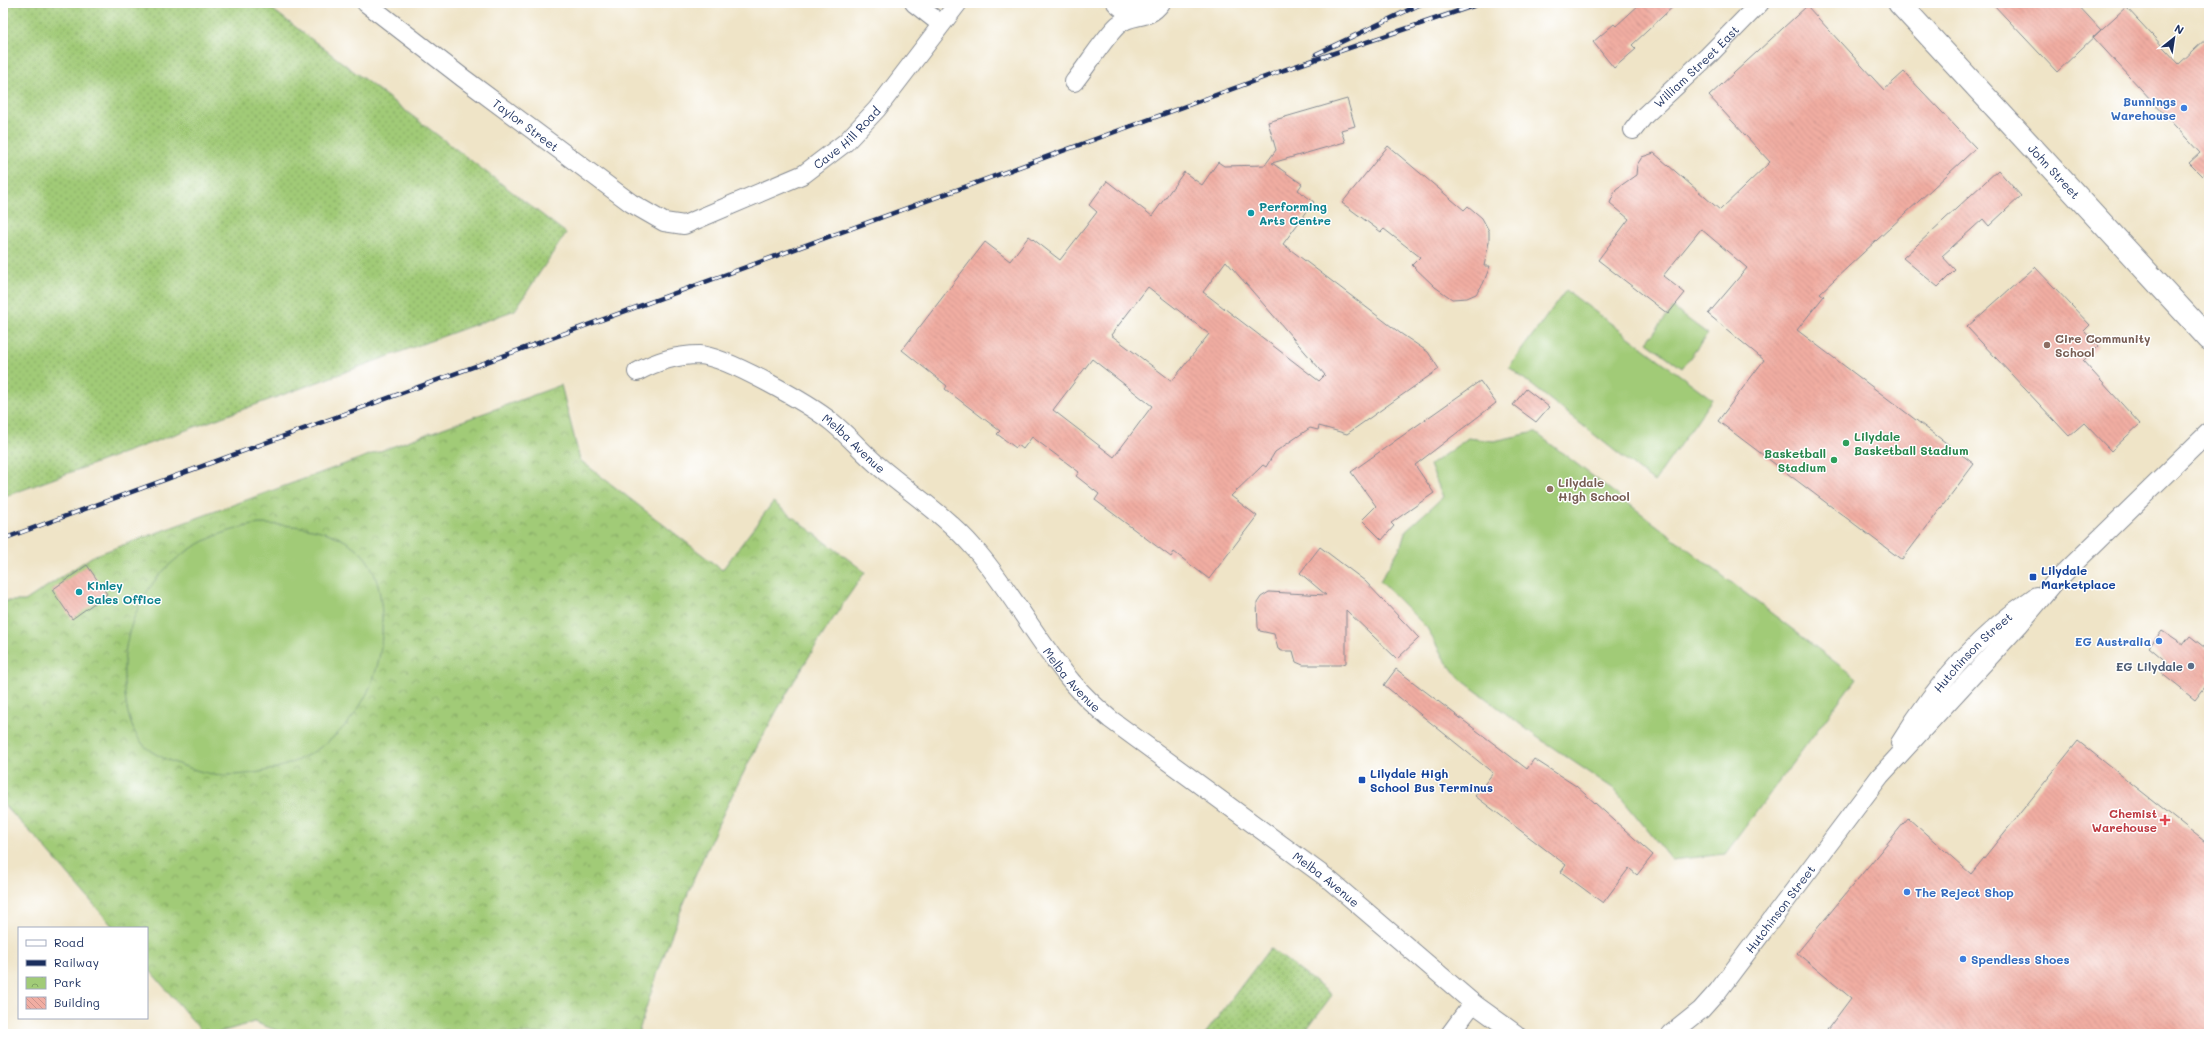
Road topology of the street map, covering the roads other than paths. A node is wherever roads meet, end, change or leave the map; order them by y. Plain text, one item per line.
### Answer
1 (366, 3) edge
2 (914, 3) edge
3 (958, 3) edge
4 (1116, 3) edge
5 (1161, 3) edge
6 (1760, 3) edge
7 (1899, 3) edge
8 (1133, 17) junction
9 (940, 24) junction
10 (1074, 82) dead end
11 (1633, 130) dead end
12 (695, 220) joint
13 (2209, 339) edge
14 (637, 372) dead end
15 (2209, 432) edge
16 (1473, 1003) junction
17 (1450, 1034) edge
18 (1516, 1034) edge
19 (1671, 1034) edge

1 - 12 street, Taylor Street
2 - 9 street
3 - 9 street, Cave Hill Road
4 - 8 street
5 - 8 street
6 - 11 street, William Street East
7 - 13 main road, John Street
8 - 10 street
9 - 12 street, Cave Hill Road
14 - 16 street, Melba Avenue
15 - 19 street, Hutchinson Street
16 - 17 street
16 - 18 street, Melba Avenue

